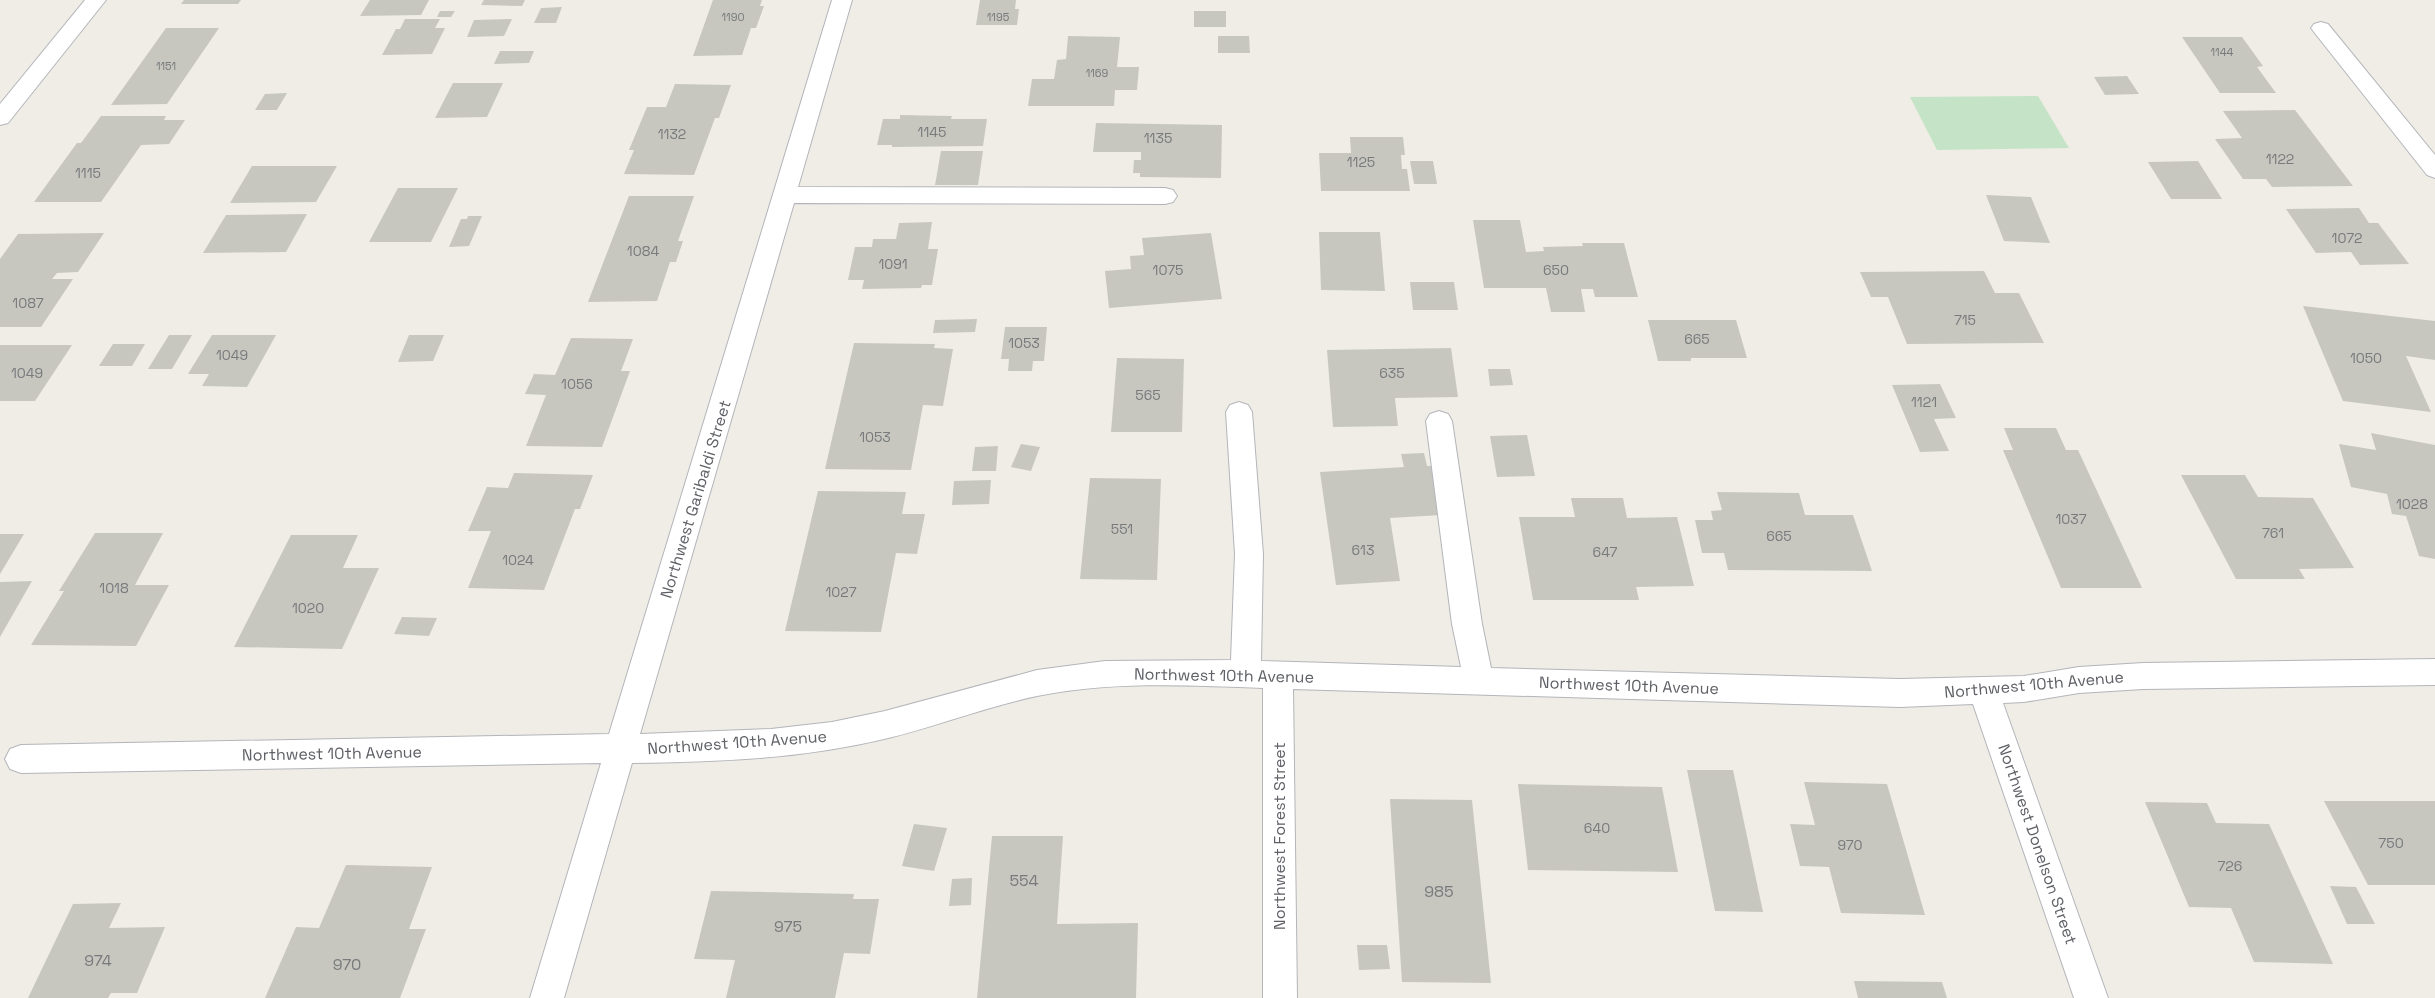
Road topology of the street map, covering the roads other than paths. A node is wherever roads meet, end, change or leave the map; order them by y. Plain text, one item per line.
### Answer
1 (96, 0) edge
2 (842, 0) edge
3 (2321, 28) dead end
4 (0, 118) edge
5 (2435, 170) edge
6 (786, 195) junction
7 (1165, 196) dead end
8 (1239, 412) dead end
9 (1439, 421) dead end
10 (2435, 672) edge
11 (1246, 674) junction
12 (1278, 674) junction
13 (1479, 680) junction
14 (1984, 691) junction
15 (621, 749) junction
16 (21, 759) dead end
17 (547, 998) edge
18 (1280, 998) edge
19 (2092, 998) edge

1 - 4 street
2 - 6 street, Northwest Garibaldi Street
3 - 5 street
6 - 7 street
6 - 15 street, Northwest Garibaldi Street
8 - 11 street
9 - 13 street
10 - 14 street, Northwest 10th Avenue
11 - 12 street, Northwest 10th Avenue
11 - 15 street, Northwest 10th Avenue
12 - 13 street, Northwest 10th Avenue
12 - 18 street, Northwest Forest Street
13 - 14 street, Northwest 10th Avenue
14 - 19 street, Northwest Donelson Street
15 - 16 street, Northwest 10th Avenue
15 - 17 street, Northwest Garibaldi Street

